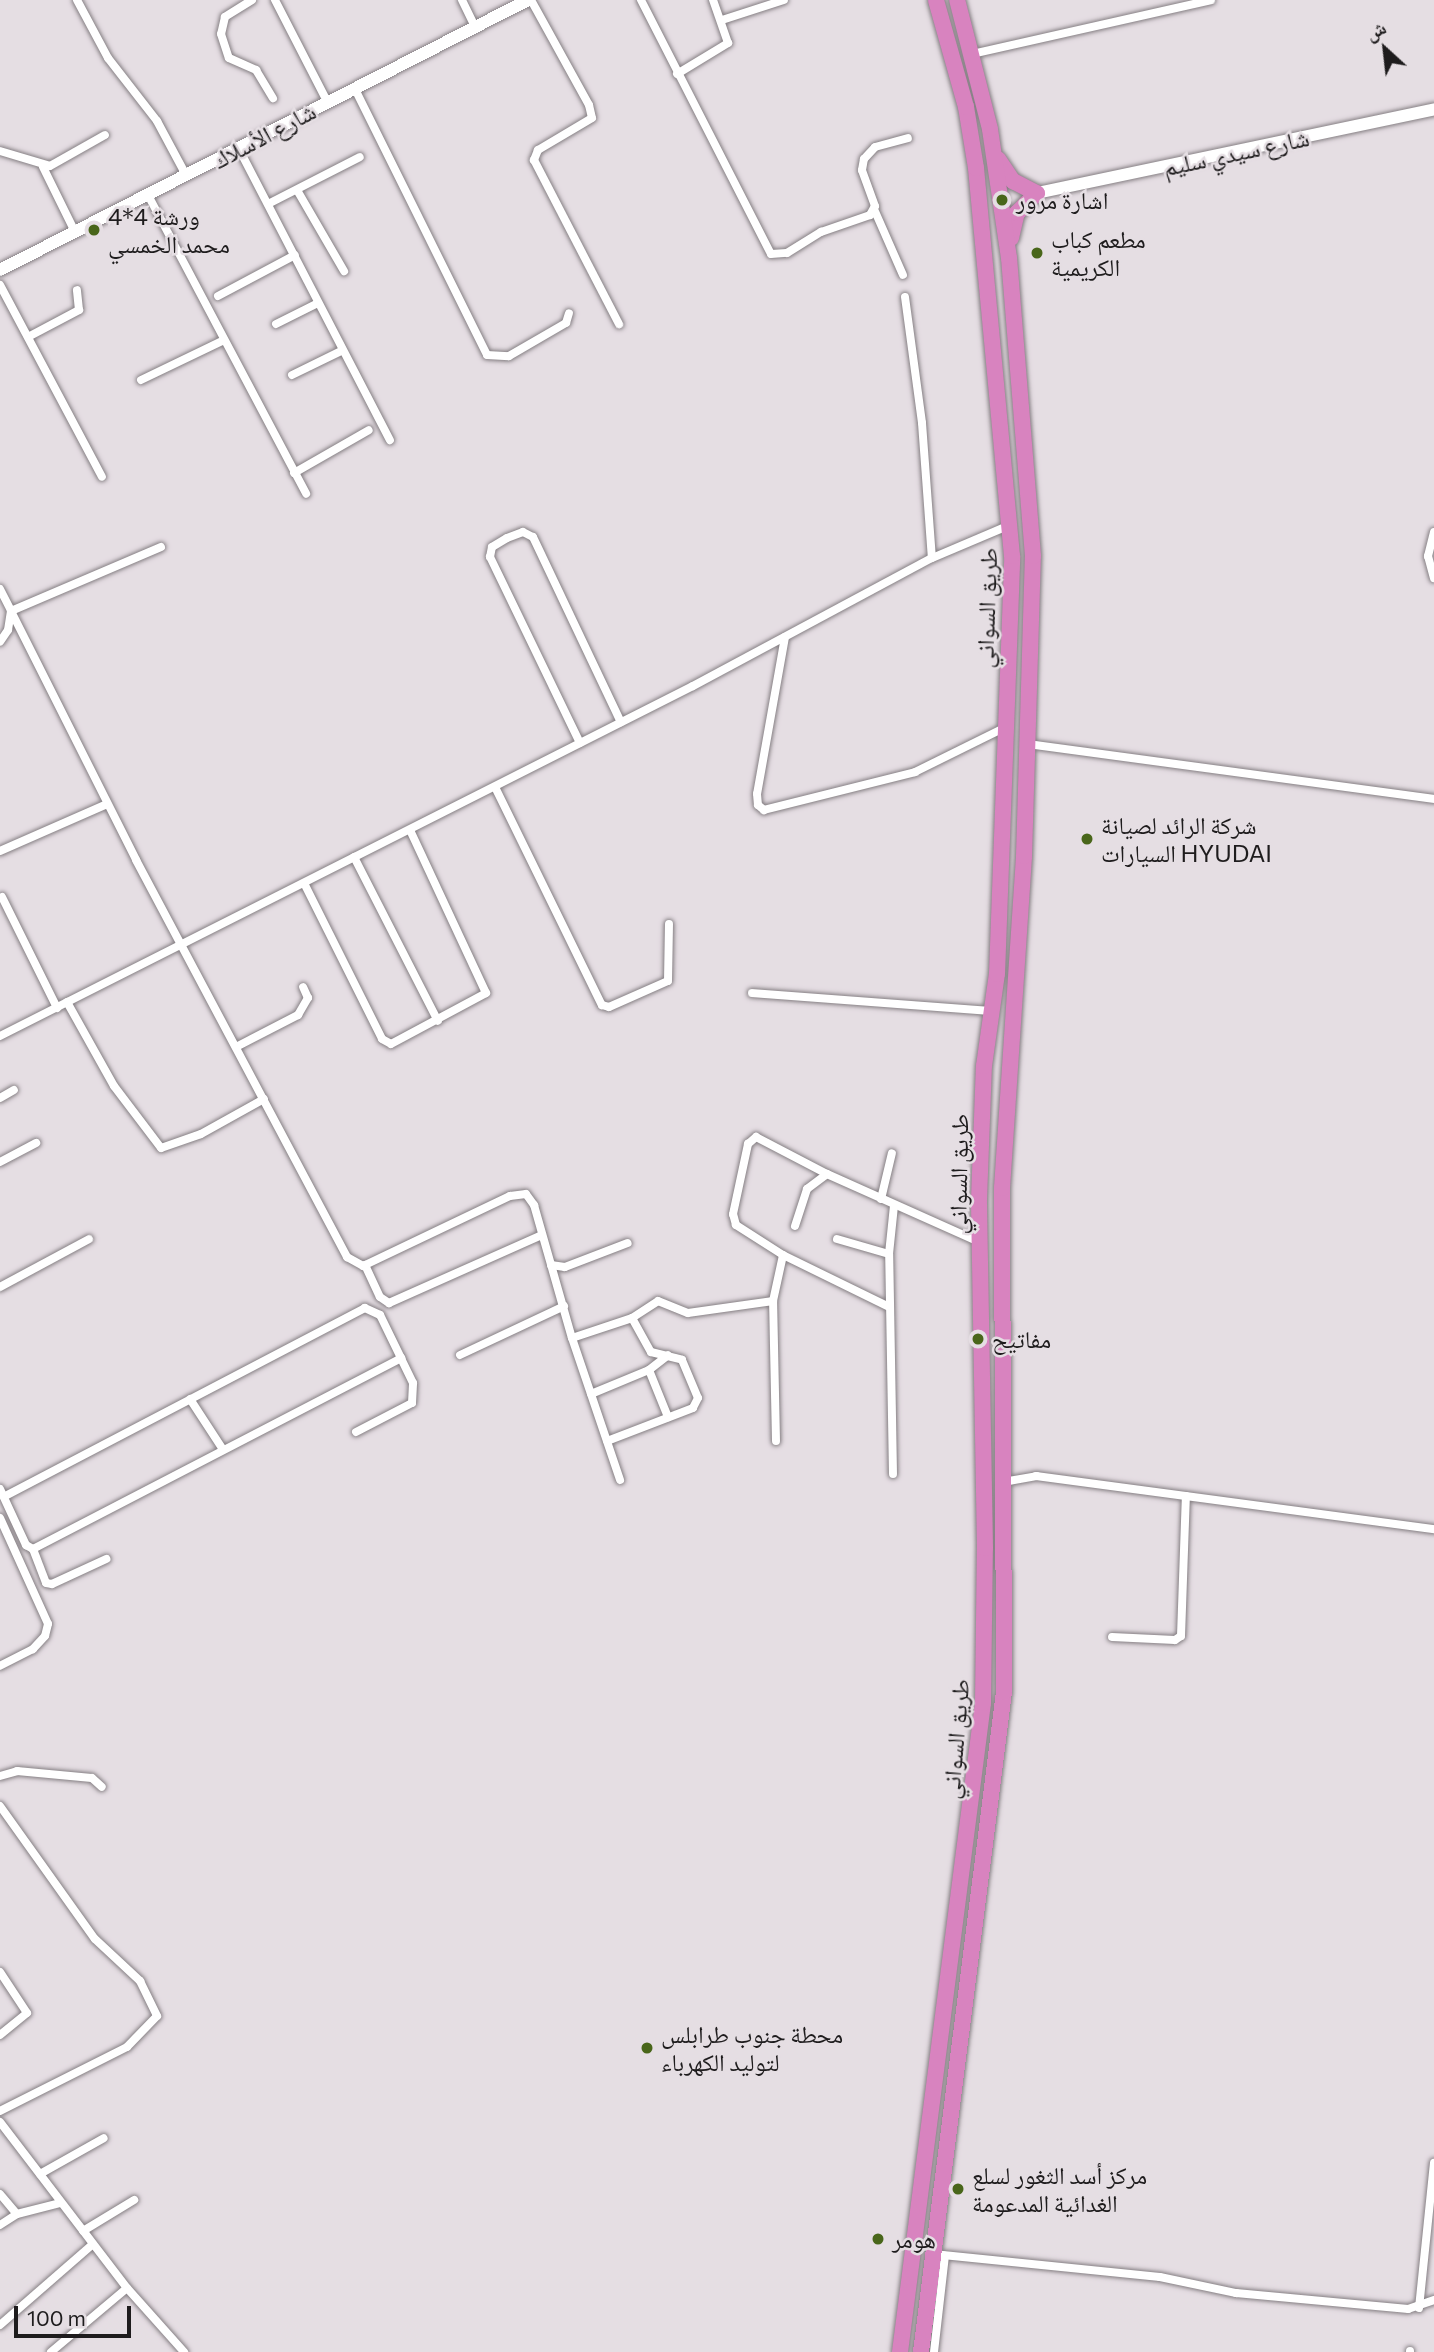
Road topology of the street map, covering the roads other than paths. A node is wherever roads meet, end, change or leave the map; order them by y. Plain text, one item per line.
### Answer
1 (77, 0) edge
2 (252, 0) edge
3 (275, 0) edge
4 (463, 0) edge
5 (529, 0) edge
6 (641, 0) edge
7 (713, 0) edge
8 (784, 0) edge
9 (936, 0) edge
10 (957, 0) edge
11 (1211, 0) edge
12 (722, 20) junction
13 (475, 27) junction
14 (972, 54) junction
15 (677, 74) junction
16 (354, 87) junction
17 (272, 98) dead end
18 (327, 101) junction
19 (1434, 109) edge
20 (105, 135) dead end
21 (908, 138) dead end
22 (239, 149) junction
23 (0, 151) edge
24 (995, 153) junction
25 (360, 157) dead end
26 (43, 166) junction
27 (186, 175) junction
28 (297, 190) junction
29 (1037, 193) junction
30 (148, 195) junction
31 (268, 204) junction
32 (874, 209) junction
33 (75, 232) junction
34 (295, 255) junction
35 (1009, 258) junction
36 (0, 270) edge
37 (344, 271) dead end
38 (903, 275) dead end
39 (0, 285) edge
40 (77, 290) dead end
41 (218, 296) dead end
42 (905, 297) dead end
43 (318, 303) junction
44 (569, 313) dead end
45 (276, 324) dead end
46 (619, 324) dead end
47 (28, 337) junction
48 (224, 340) junction
49 (341, 351) junction
50 (292, 375) dead end
51 (141, 380) dead end
52 (369, 430) dead end
53 (390, 440) dead end
54 (294, 473) junction
55 (102, 477) dead end
56 (306, 494) dead end
57 (1012, 524) junction
58 (1434, 532) edge
59 (161, 547) dead end
60 (932, 558) junction
61 (1434, 578) edge
62 (1011, 581) junction
63 (1032, 584) junction
64 (0, 589) edge
65 (11, 611) junction
66 (1008, 622) junction
67 (1030, 629) junction
68 (785, 637) junction
69 (0, 642) edge
70 (621, 722) junction
71 (1006, 726) junction
72 (580, 743) junction
73 (1027, 744) junction
74 (495, 786) junction
75 (1434, 799) edge
76 (107, 804) junction
77 (410, 830) junction
78 (0, 851) edge
79 (354, 858) junction
80 (304, 883) junction
81 (2, 897) dead end
82 (669, 923) dead end
83 (182, 944) junction
84 (303, 986) dead end
85 (752, 993) dead end
86 (67, 1003) junction
87 (57, 1007) junction
88 (993, 1011) junction
89 (438, 1021) junction
90 (0, 1037) edge
91 (236, 1047) junction
92 (14, 1090) dead end
93 (0, 1098) edge
94 (264, 1099) junction
95 (36, 1143) dead end
96 (892, 1153) dead end
97 (0, 1161) edge
98 (827, 1174) junction
99 (881, 1199) junction
100 (894, 1206) junction
101 (795, 1226) dead end
102 (542, 1235) junction
103 (837, 1238) dead end
104 (89, 1239) dead end
105 (979, 1242) junction
106 (628, 1243) dead end
107 (889, 1254) junction
108 (783, 1255) junction
109 (365, 1265) junction
110 (551, 1265) junction
111 (0, 1287) edge
112 (774, 1301) junction
113 (564, 1306) junction
114 (890, 1307) junction
115 (632, 1318) junction
116 (572, 1338) junction
117 (460, 1354) dead end
118 (668, 1355) junction
119 (401, 1358) junction
120 (649, 1370) junction
121 (591, 1394) junction
122 (190, 1399) junction
123 (668, 1417) junction
124 (356, 1432) dead end
125 (607, 1441) junction
126 (776, 1441) dead end
127 (222, 1448) junction
128 (893, 1474) dead end
129 (620, 1480) dead end
130 (1003, 1482) junction
131 (2, 1493) edge
132 (1186, 1496) junction
133 (0, 1518) edge
134 (1434, 1529) edge
135 (33, 1549) junction
136 (106, 1559) dead end
137 (1112, 1637) dead end
138 (0, 1666) edge
139 (0, 1776) edge
140 (102, 1787) dead end
141 (0, 1806) edge
142 (0, 1972) edge
143 (0, 2035) edge
144 (0, 2111) edge
145 (0, 2122) edge
146 (104, 2138) dead end
147 (1434, 2163) edge
148 (40, 2174) junction
149 (0, 2194) edge
150 (134, 2200) dead end
151 (60, 2203) junction
152 (17, 2214) junction
153 (0, 2225) edge
154 (83, 2231) junction
155 (93, 2244) junction
156 (939, 2255) junction
157 (127, 2288) junction
158 (1434, 2300) edge
159 (1419, 2308) junction
160 (0, 2325) edge
161 (51, 2352) edge
162 (184, 2352) edge
163 (900, 2352) edge
164 (921, 2352) edge
165 (934, 2352) edge

1 - 27 street
2 - 17 street
3 - 18 street
4 - 13 street
5 - 13 street, شارع الأسلاك
5 - 46 street
6 - 15 street
7 - 12 street
8 - 12 street
9 - 57 highway, طريق السواني
10 - 14 highway, طريق السواني
11 - 14 street
12 - 15 street
13 - 16 street, شارع الأسلاك
14 - 24 highway, طريق السواني
15 - 32 street
16 - 18 street, شارع الأسلاك
16 - 44 street
18 - 22 street, شارع الأسلاك
19 - 29 street, شارع سيدي سليم
20 - 26 street
21 - 32 street
22 - 27 street, شارع الأسلاك
22 - 31 street
23 - 26 street
24 - 29 highway
24 - 35 highway, طريق السواني
25 - 28 street
26 - 33 street
27 - 30 street, شارع الأسلاك
28 - 31 street
28 - 37 street
29 - 35 highway
30 - 33 street, شارع الأسلاك
30 - 48 street
31 - 34 street
32 - 38 street
33 - 36 street, شارع الأسلاك
34 - 41 street
34 - 43 street
35 - 63 highway, طريق السواني
39 - 47 street
40 - 47 street
42 - 60 street
43 - 45 street
43 - 49 street
47 - 55 street
48 - 51 street
48 - 54 street
49 - 50 street
49 - 53 street
52 - 54 street
54 - 56 street
57 - 60 street
57 - 62 highway, طريق السواني
58 - 61 street
59 - 65 street
60 - 68 street
62 - 63 highway
62 - 66 highway, طريق السواني
63 - 67 highway, طريق السواني
64 - 65 street
65 - 69 street
65 - 76 street
66 - 67 highway
66 - 71 highway, طريق السواني
67 - 73 highway, طريق السواني
68 - 70 street
68 - 71 street
70 - 72 street
70 - 72 street
71 - 88 highway, طريق السواني
72 - 74 street
73 - 75 street
73 - 130 highway, طريق السواني
74 - 77 street
74 - 82 street
76 - 78 street
76 - 83 street
77 - 79 street
77 - 89 street
79 - 80 street
79 - 89 street
80 - 83 street
80 - 89 street
81 - 87 street
83 - 86 street
83 - 91 street
84 - 91 street
85 - 88 street
86 - 87 street
86 - 94 street
87 - 90 street
88 - 105 highway, طريق السواني
91 - 94 street
92 - 93 street
94 - 109 street
95 - 97 street
96 - 99 street
98 - 99 street
98 - 101 street
98 - 108 street
99 - 100 street
100 - 105 street
100 - 107 street
102 - 109 street
102 - 109 street
102 - 110 street
103 - 107 street
104 - 111 street
105 - 163 highway, طريق السواني
106 - 110 street
107 - 114 street
108 - 112 street
108 - 114 street
110 - 113 street
112 - 115 street
112 - 126 street
113 - 116 street
113 - 117 street
114 - 128 street
115 - 116 street
115 - 118 street
116 - 121 street
118 - 120 street
118 - 123 street
119 - 122 street
119 - 124 street
119 - 127 street
120 - 121 street
120 - 123 street
121 - 125 street
122 - 127 street
122 - 131 street
123 - 125 street
125 - 129 street
127 - 135 street
130 - 132 street
130 - 156 highway, طريق السواني
131 - 135 street
132 - 134 street
132 - 137 street
133 - 138 street
135 - 136 street
139 - 140 street
141 - 144 street
142 - 143 street
145 - 148 street
146 - 148 street
147 - 159 street
148 - 151 street
149 - 152 street
150 - 154 street
151 - 152 street
151 - 154 street
152 - 153 street
154 - 155 street
155 - 157 street
155 - 160 street
156 - 159 street
156 - 164 highway, طريق السواني
156 - 165 street
157 - 161 street
157 - 162 street
158 - 159 street

